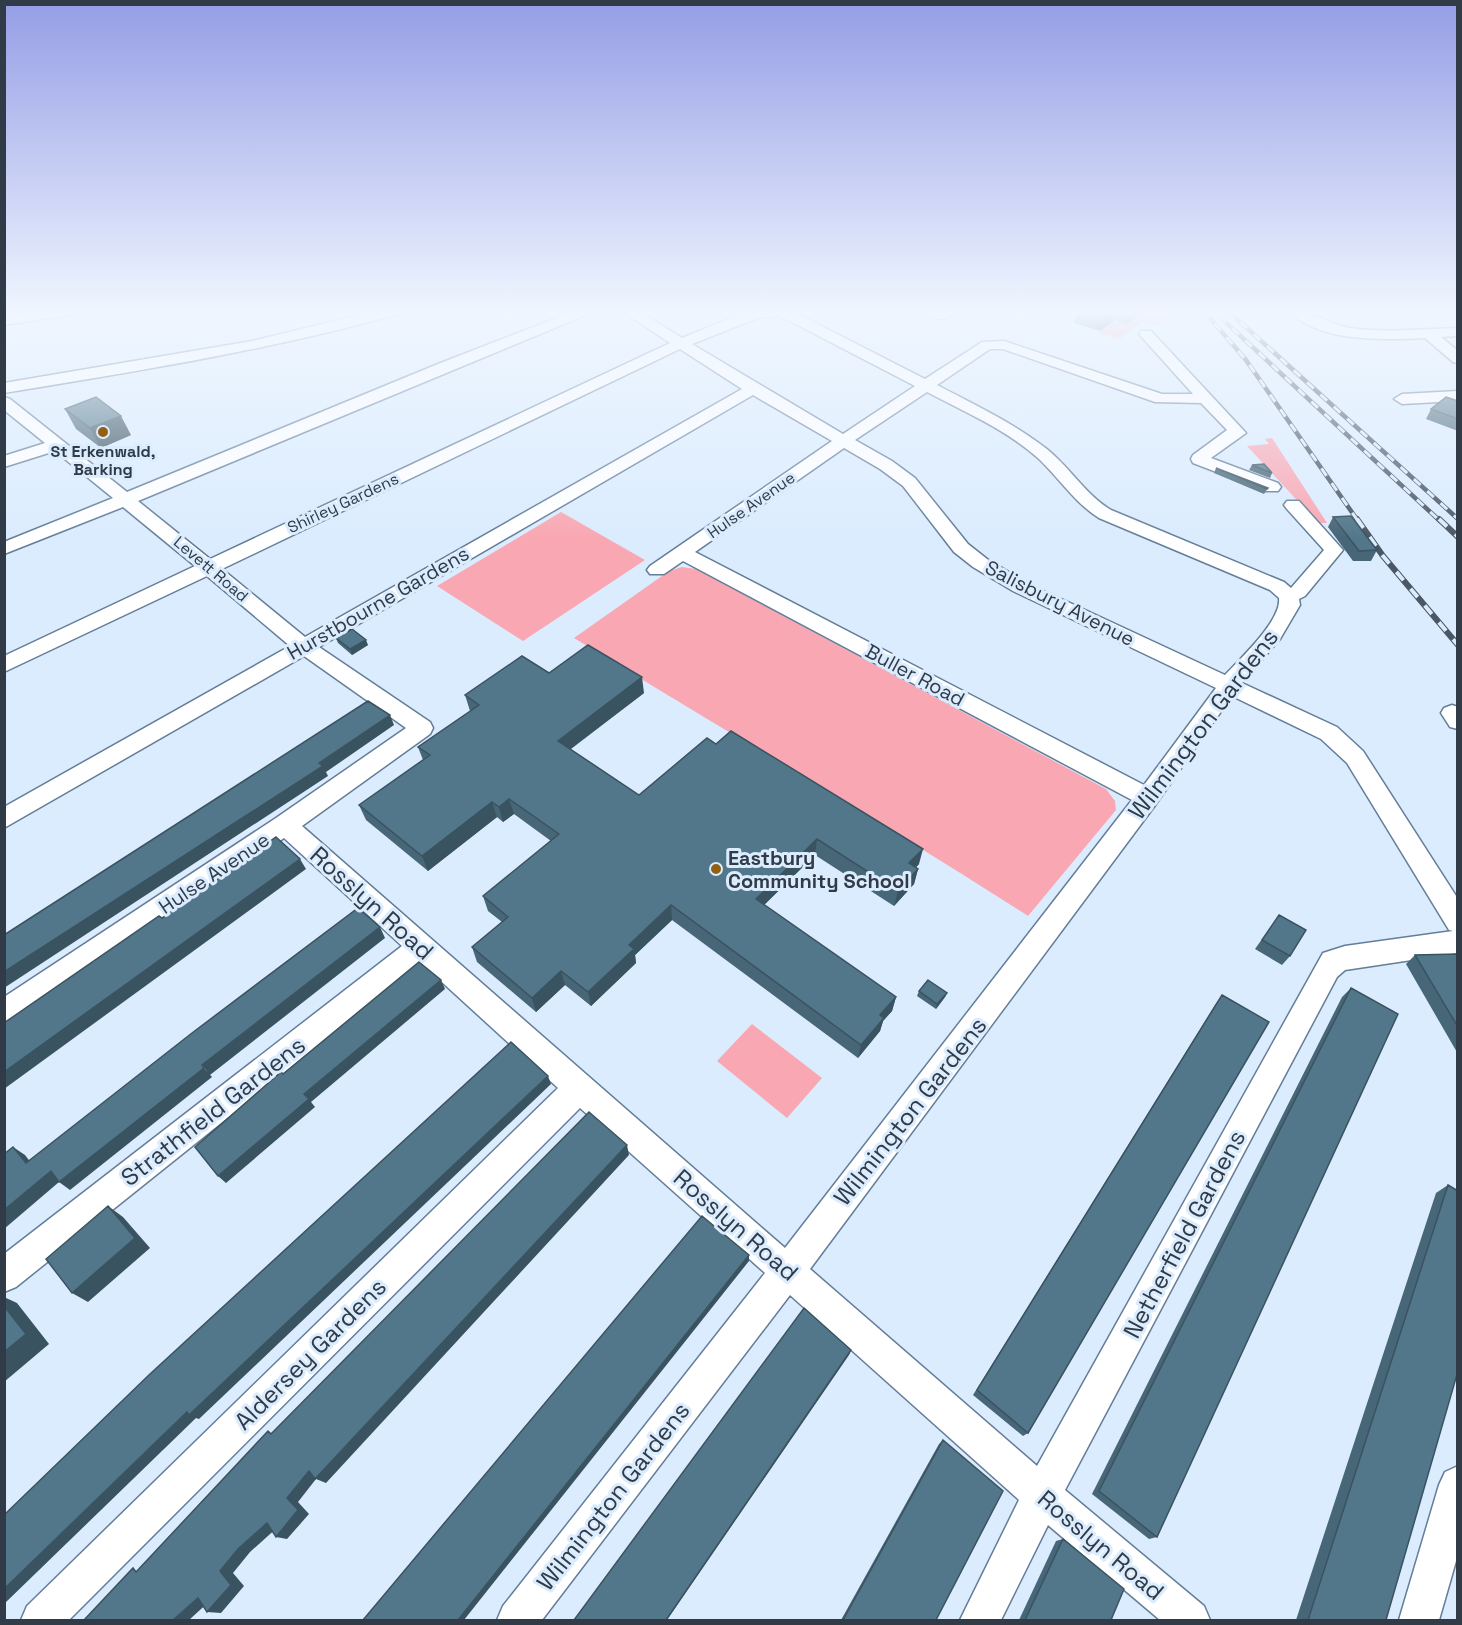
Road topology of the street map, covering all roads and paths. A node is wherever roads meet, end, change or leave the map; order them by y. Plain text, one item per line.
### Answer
1 (398, 386) edge
2 (592, 386) edge
3 (748, 386) edge
4 (925, 386) edge
5 (928, 386) edge
6 (1123, 386) edge
7 (1193, 386) edge
8 (753, 389) junction
9 (1458, 396) edge
10 (1440, 397) junction
11 (1204, 398) junction
12 (1402, 399) dead end
13 (4, 402) edge
14 (1458, 403) edge
15 (844, 440) junction
16 (57, 445) junction
17 (4, 462) edge
18 (1272, 487) dead end
19 (127, 500) junction
20 (1293, 505) dead end
21 (4, 549) edge
22 (682, 553) junction
23 (209, 567) junction
24 (657, 570) dead end
25 (1288, 596) junction
26 (303, 646) junction
27 (4, 665) edge
28 (1229, 685) junction
29 (422, 728) joint
30 (1148, 798) junction
31 (4, 819) edge
32 (285, 825) junction
33 (1458, 922) edge
34 (1458, 942) edge
35 (421, 947) junction
36 (4, 1013) edge
37 (579, 1088) junction
38 (787, 1269) junction
39 (4, 1275) edge
40 (1458, 1485) edge
41 (1042, 1496) junction
42 (41, 1620) edge
43 (517, 1620) edge
44 (980, 1620) edge
45 (1190, 1620) edge
46 (1419, 1620) edge

1 - 19 street
2 - 23 street, Shirley Gardens
3 - 8 street, Salisbury Avenue
4 - 15 street, Hulse Avenue
5 - 25 street
6 - 11 street, Hulse Avenue
7 - 11 street
8 - 15 street, Salisbury Avenue
8 - 26 street, Hurstbourne Gardens
9 - 10 street
10 - 12 street
10 - 14 street
11 - 18 street
13 - 16 street, Levett Road
15 - 22 street, Hulse Avenue
15 - 28 street, Salisbury Avenue
16 - 17 street
16 - 19 street, Levett Road
19 - 21 street
19 - 23 street, Levett Road
20 - 25 street
22 - 24 street, Hulse Avenue
22 - 30 street, Buller Road
23 - 26 street, Levett Road
23 - 27 street, Shirley Gardens
25 - 28 street, Wilmington Gardens
26 - 29 street, Levett Road
26 - 31 street, Hurstbourne Gardens
28 - 30 street, Wilmington Gardens
28 - 33 street, Salisbury Avenue
29 - 32 street, Hulse Avenue
30 - 38 street, Wilmington Gardens
32 - 35 street, Rosslyn Road
32 - 36 street, Hulse Avenue
34 - 41 street, Netherfield Gardens
35 - 37 street, Rosslyn Road
35 - 39 street, Strathfield Gardens
37 - 38 street, Rosslyn Road
37 - 42 street, Aldersey Gardens
38 - 41 street, Rosslyn Road
38 - 43 street, Wilmington Gardens
40 - 46 street
41 - 44 street, Netherfield Gardens
41 - 45 street, Rosslyn Road

